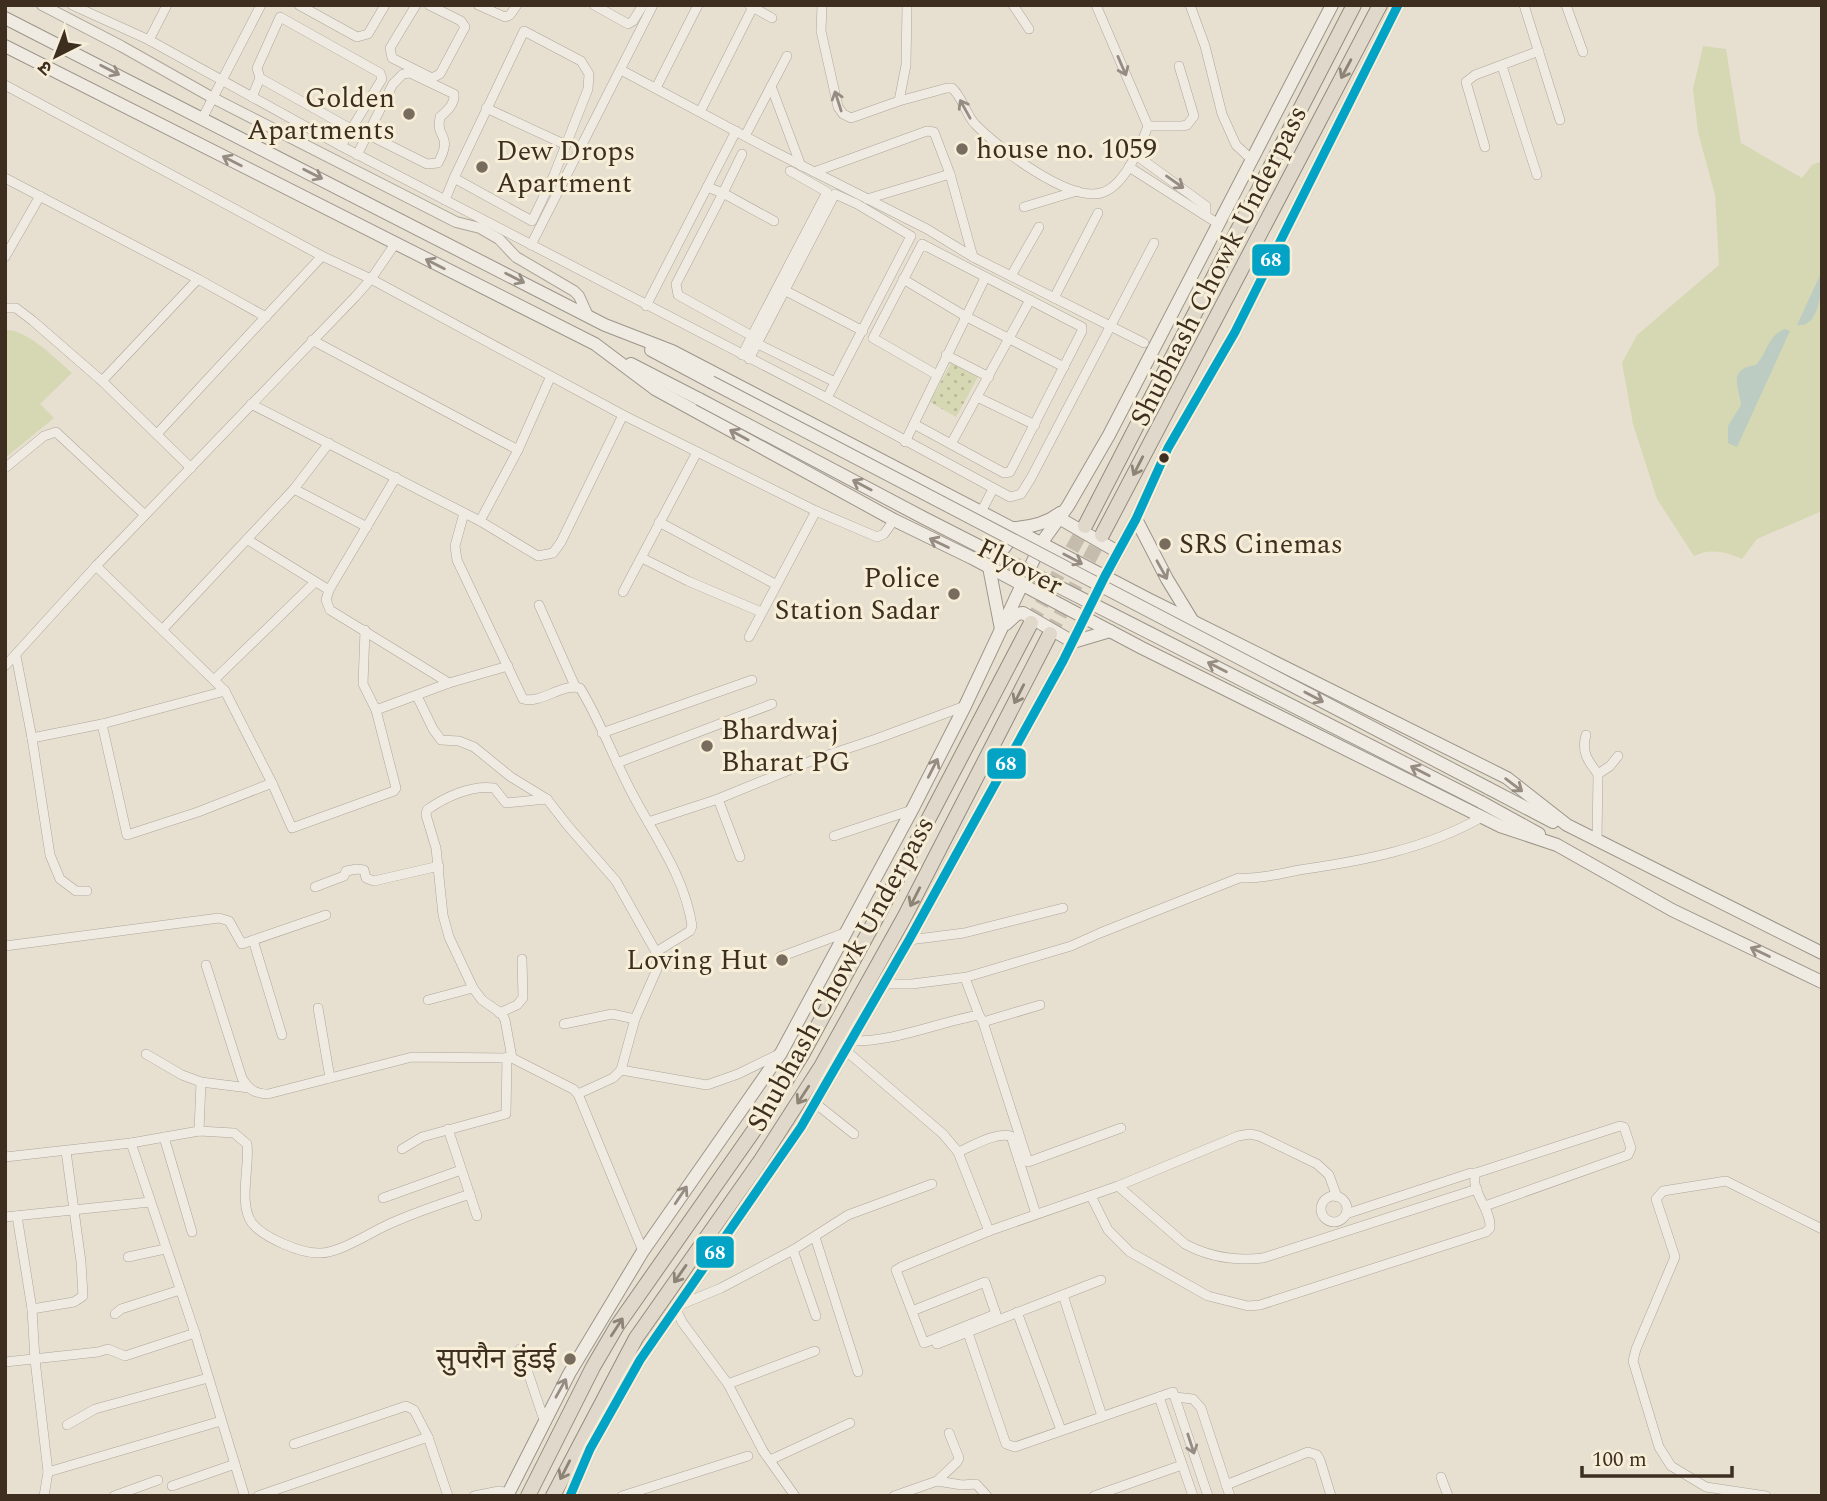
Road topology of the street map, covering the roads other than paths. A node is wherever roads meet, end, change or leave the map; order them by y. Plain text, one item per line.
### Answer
1 (42, 5) edge
2 (72, 5) edge
3 (167, 5) edge
4 (261, 5) edge
5 (299, 5) edge
6 (385, 5) edge
7 (416, 5) edge
8 (429, 5) edge
9 (478, 5) edge
10 (516, 5) edge
11 (594, 5) edge
12 (643, 5) edge
13 (653, 5) edge
14 (698, 5) edge
15 (822, 5) edge
16 (908, 5) edge
17 (1013, 5) edge
18 (1096, 5) edge
19 (1190, 5) edge
20 (1332, 5) edge
21 (1354, 5) edge
22 (1380, 5) edge
23 (1398, 5) edge
24 (1524, 5) edge
25 (1566, 5) edge
26 (751, 6) edge
27 (5, 18) edge
28 (772, 18) dead end
29 (1029, 29) dead end
30 (149, 40) junction
31 (5, 46) edge
32 (1539, 51) junction
33 (1583, 52) dead end
34 (787, 56) dead end
35 (1179, 66) dead end
36 (1502, 66) junction
37 (621, 70) junction
38 (260, 78) junction
39 (223, 80) junction
40 (5, 85) edge
41 (771, 86) junction
42 (656, 88) junction
43 (252, 97) junction
44 (213, 98) junction
45 (899, 101) junction
46 (486, 108) junction
47 (700, 112) junction
48 (203, 117) junction
49 (1560, 120) dead end
50 (1148, 126) junction
51 (351, 129) junction
52 (736, 131) junction
53 (367, 134) junction
54 (745, 136) junction
55 (566, 145) junction
56 (341, 146) junction
57 (1485, 147) dead end
58 (742, 154) dead end
59 (357, 155) junction
60 (1136, 155) junction
61 (1251, 159) junction
62 (801, 166) junction
63 (1129, 167) junction
64 (790, 171) dead end
65 (814, 172) junction
66 (950, 174) junction
67 (1537, 175) dead end
68 (5, 178) edge
69 (453, 178) junction
70 (707, 187) junction
71 (1077, 191) junction
72 (723, 193) junction
73 (40, 196) junction
74 (867, 199) junction
75 (445, 200) junction
76 (1024, 207) dead end
77 (1098, 213) dead end
78 (1206, 214) junction
79 (774, 221) dead end
80 (1217, 223) junction
81 (1040, 227) dead end
82 (501, 235) junction
83 (1154, 243) dead end
84 (395, 244) junction
85 (531, 245) junction
86 (6, 255) edge
87 (322, 256) junction
88 (973, 257) junction
89 (1011, 276) junction
90 (985, 278) junction
91 (198, 279) junction
92 (371, 279) junction
93 (903, 279) junction
94 (784, 290) junction
95 (1054, 298) junction
96 (1030, 300) junction
97 (646, 306) junction
98 (5, 307) edge
99 (588, 316) junction
100 (965, 316) junction
101 (265, 317) junction
102 (605, 325) junction
103 (1111, 328) junction
104 (863, 331) junction
105 (1011, 337) junction
106 (312, 340) junction
107 (754, 340) junction
108 (1143, 343) dead end
109 (595, 344) junction
110 (946, 355) junction
111 (745, 357) junction
112 (1064, 367) junction
113 (937, 374) junction
114 (989, 377) junction
115 (550, 378) junction
116 (102, 381) junction
117 (835, 382) junction
118 (977, 397) junction
119 (827, 398) junction
120 (251, 404) junction
121 (623, 415) junction
122 (914, 424) junction
123 (1035, 425) junction
124 (157, 434) junction
125 (905, 442) junction
126 (329, 443) junction
127 (951, 444) junction
128 (518, 450) junction
129 (697, 452) junction
130 (5, 468) edge
131 (191, 468) junction
132 (396, 477) junction
133 (294, 489) junction
134 (993, 489) junction
135 (1068, 506) junction
136 (816, 511) junction
137 (981, 512) junction
138 (464, 513) junction
139 (145, 515) junction
140 (993, 518) junction
141 (1059, 518) junction
142 (1136, 519) junction
143 (894, 520) junction
144 (481, 521) junction
145 (659, 522) junction
146 (1084, 526) tunnel mouth
147 (367, 527) junction
148 (1012, 528) junction
149 (1102, 536) tunnel mouth
150 (248, 540) junction
151 (1042, 542) junction
152 (1118, 552) junction
153 (642, 558) junction
154 (972, 558) junction
155 (96, 566) junction
156 (989, 568) junction
157 (1105, 576) junction
158 (314, 583) junction
159 (775, 584) junction
160 (1022, 585) junction
161 (329, 590) junction
162 (623, 593) dead end
163 (1148, 599) junction
164 (539, 605) dead end
165 (761, 612) junction
166 (1084, 616) junction
167 (1192, 620) junction
168 (1031, 623) tunnel mouth
169 (163, 629) junction
170 (1001, 629) junction
171 (365, 631) junction
172 (1110, 631) junction
173 (1050, 634) tunnel mouth
174 (749, 638) dead end
175 (1073, 642) junction
176 (1131, 642) junction
177 (16, 656) junction
178 (5, 666) edge
179 (508, 666) junction
180 (215, 679) junction
181 (752, 680) dead end
182 (449, 683) junction
183 (575, 686) junction
184 (225, 691) junction
185 (417, 696) junction
186 (772, 704) dead end
187 (965, 706) junction
188 (376, 710) junction
189 (102, 724) junction
190 (602, 733) junction
191 (1586, 736) dead end
192 (32, 738) junction
193 (1618, 756) dead end
194 (617, 763) junction
195 (1598, 774) junction
196 (272, 783) junction
197 (547, 799) junction
198 (718, 799) junction
199 (912, 810) junction
200 (1482, 817) junction
201 (648, 822) junction
202 (1567, 825) junction
203 (834, 836) dead end
204 (1597, 840) junction
205 (1558, 845) junction
206 (740, 857) dead end
207 (439, 866) junction
208 (315, 887) dead end
209 (86, 891) dead end
210 (1063, 908) dead end
211 (326, 915) dead end
212 (847, 932) junction
213 (253, 940) junction
214 (909, 940) junction
215 (5, 946) edge
216 (656, 952) junction
217 (1822, 953) edge
218 (780, 957) dead end
219 (522, 959) dead end
220 (206, 965) dead end
221 (965, 978) junction
222 (1822, 982) edge
223 (884, 984) junction
224 (473, 988) junction
225 (428, 1000) dead end
226 (1040, 1005) dead end
227 (318, 1008) dead end
228 (499, 1013) junction
229 (981, 1018) junction
230 (635, 1019) junction
231 (564, 1024) dead end
232 (282, 1035) dead end
233 (848, 1046) junction
234 (781, 1053) junction
235 (146, 1054) dead end
236 (510, 1058) junction
237 (621, 1070) junction
238 (331, 1078) junction
239 (201, 1082) junction
240 (249, 1088) junction
241 (578, 1094) junction
242 (815, 1103) junction
243 (1121, 1128) dead end
244 (447, 1129) junction
245 (199, 1131) junction
246 (854, 1134) dead end
247 (164, 1138) junction
248 (131, 1143) junction
249 (402, 1149) dead end
250 (66, 1151) junction
251 (958, 1153) junction
252 (5, 1157) edge
253 (461, 1170) junction
254 (1476, 1173) junction
255 (932, 1184) dead end
256 (1118, 1186) junction
257 (1477, 1189) junction
258 (470, 1194) junction
259 (1091, 1195) junction
260 (1337, 1196) junction
261 (383, 1198) dead end
262 (149, 1202) junction
263 (1485, 1206) junction
264 (74, 1209) junction
265 (1036, 1214) junction
266 (1346, 1214) junction
267 (18, 1216) junction
268 (477, 1216) dead end
269 (5, 1217) edge
270 (1822, 1229) edge
271 (989, 1231) junction
272 (192, 1232) dead end
273 (815, 1237) junction
274 (166, 1249) junction
275 (793, 1250) junction
276 (643, 1251) junction
277 (128, 1257) dead end
278 (1101, 1280) dead end
279 (180, 1290) junction
280 (1063, 1295) junction
281 (675, 1307) junction
282 (32, 1309) junction
283 (912, 1311) junction
284 (1017, 1312) junction
285 (115, 1314) dead end
286 (816, 1316) dead end
287 (195, 1333) junction
288 (968, 1333) junction
289 (937, 1344) dead end
290 (520, 1349) dead end
291 (815, 1351) dead end
292 (35, 1360) junction
293 (5, 1362) edge
294 (858, 1372) dead end
295 (208, 1378) junction
296 (728, 1384) junction
297 (1174, 1395) junction
298 (1159, 1397) junction
299 (1102, 1416) junction
300 (544, 1420) junction
301 (221, 1421) junction
302 (850, 1423) dead end
303 (67, 1425) dead end
304 (1061, 1430) junction
305 (949, 1433) dead end
306 (428, 1437) junction
307 (294, 1444) dead end
308 (748, 1456) dead end
309 (770, 1460) junction
310 (235, 1464) junction
311 (1182, 1465) junction
312 (48, 1472) junction
313 (1441, 1477) dead end
314 (158, 1480) dead end
315 (937, 1481) junction
316 (1226, 1485) junction
317 (172, 1486) dead end
318 (508, 1494) edge
319 (243, 1495) edge
320 (624, 1495) edge
321 (44, 1496) edge
322 (114, 1496) edge
323 (258, 1496) edge
324 (448, 1496) edge
325 (474, 1496) edge
326 (528, 1496) edge
327 (553, 1496) edge
328 (570, 1496) edge
329 (795, 1496) edge
330 (894, 1496) edge
331 (987, 1496) edge
332 (1094, 1496) edge
333 (1193, 1496) edge
334 (1208, 1496) edge
335 (1230, 1496) edge
336 (1331, 1496) edge
337 (1448, 1496) edge
338 (1766, 1496) edge

1 - 44 street
2 - 30 street
3 - 30 street
4 - 39 street
5 - 6 street
7 - 8 street
9 - 10 street
11 - 12 street
13 - 37 street
14 - 42 street
45 -> 15 street
16 - 45 street
17 - 29 street
18 -> 50 street
19 - 61 street
20 - 61 main road
21 - 146 highway, Shubhash Chowk Underpass
22 -> 149 highway, Shubhash Chowk Underpass
23 - 142 main road
24 - 32 street
25 - 33 street
26 - 28 street
26 - 47 street
27 -> 48 main road
30 - 39 street
84 -> 31 main road
32 - 36 street
32 - 49 street
34 - 41 street
35 - 50 street
36 - 57 street
36 - 67 street
37 - 42 street
37 - 85 street
38 - 43 street
38 - 51 street
38 - 51 street
39 - 43 street
39 - 44 street
40 - 87 street
41 - 54 street
41 - 62 street
42 - 47 street
43 - 56 street
44 - 48 street
44 - 82 street
71 -> 45 street
46 - 55 street
46 - 55 street
46 - 69 street
47 - 52 street
48 -> 99 main road
50 - 60 street
51 - 56 street
52 - 54 street
52 - 70 street
53 - 53 street
53 - 59 street
54 - 62 street
55 - 69 street
56 - 59 street
58 - 72 street
59 - 75 street
60 - 63 street
60 -> 78 street
61 - 80 main road
62 - 65 street
63 - 71 street
63 - 78 street
64 - 107 street
65 - 66 street
65 - 74 street
66 - 74 street
66 - 88 street
68 - 73 street
69 - 75 street
70 - 72 street
70 - 97 street
71 - 76 street
72 - 79 street
72 - 107 street
73 - 86 street
73 - 91 street
74 - 88 street
75 - 82 street
77 - 95 street
78 - 80 street
80 - 135 main road
81 - 89 street
82 - 85 street
82 - 99 street
83 - 103 street
84 - 92 street
109 -> 84 main road
85 - 97 street
87 - 92 street
87 - 101 street
88 - 89 street
89 - 95 street
90 - 93 street
90 - 96 street
90 - 100 street
91 - 101 street
91 - 116 street
92 - 106 street
92 - 115 street
93 - 100 street
93 - 113 street
94 - 104 street
94 - 104 street
94 - 107 street
95 - 103 street
96 - 105 street
96 - 112 street
97 - 111 street
98 - 116 street
99 - 102 main road
100 - 105 street
100 - 110 street
101 - 124 street
102 - 137 main road
102 -> 202 main road, Flyover, bridge
103 - 108 street
103 - 134 street
104 - 117 street
105 - 112 street
105 - 114 street
106 - 120 street
106 - 128 street
107 - 111 street
107 - 117 street
143 -> 109 main road
205 -> 109 main road, Flyover, bridge
110 - 113 street
110 - 114 street
111 - 119 street
112 - 123 street
113 - 122 street
114 - 118 street
115 - 121 street
115 - 128 street
116 - 124 street
117 - 119 street
118 - 123 street
118 - 127 street
119 - 125 street
120 - 126 street
120 - 131 street
121 - 129 street
121 - 144 street
122 - 125 street
122 - 127 street
123 - 127 street
124 - 131 street
125 - 134 street
126 - 132 street
126 - 133 street
128 - 144 street
129 - 136 street
129 - 145 street
130 - 139 street
131 - 139 street
132 - 138 street
132 - 147 street
133 - 147 street
133 - 150 street
134 - 137 street
135 - 141 main road
135 - 148 main road
136 - 143 street
136 - 159 street
137 - 140 main road
138 - 144 street
138 - 179 street
139 - 155 street
140 - 148 main road
140 - 154 main road
141 - 151 main road
141 - 152 main road
142 - 152 main road
142 -> 167 main road
154 -> 143 main road
145 - 153 street
145 - 159 street
147 - 161 street
148 - 151 main road
150 - 158 street
150 - 169 street
151 -> 157 main road
151 - 160 main road
152 - 157 main road
153 - 162 street
153 - 165 street
154 - 156 main road
155 - 169 street
155 - 177 street
156 - 160 main road
156 - 170 main road
157 - 163 main road
157 - 166 main road
158 - 161 street
158 - 180 street
159 - 165 street
160 - 166 main road
160 - 170 main road
161 - 171 street
163 - 167 main road
163 - 176 main road
164 - 183 street
165 - 174 street
166 - 172 main road
166 - 175 main road
167 -> 202 main road
326 -> 168 highway, Shubhash Chowk Underpass
169 - 180 street
170 - 175 main road
170 - 187 main road
171 - 182 street
171 - 188 street
172 - 175 main road
172 - 176 main road
173 -> 327 highway, Shubhash Chowk Underpass
175 - 214 main road
176 - 200 main road
177 - 178 street
177 - 192 street
179 - 182 street
179 - 183 street
180 - 184 street
181 - 190 street
182 - 185 street
183 - 190 street
184 - 189 street
184 - 196 street
185 - 188 street
185 - 197 street
186 - 194 street
187 - 198 street
199 -> 187 main road
188 - 196 street
189 - 192 street
189 - 196 street
190 - 194 street
191 - 195 street
192 - 209 street
193 - 195 street
194 - 201 street
195 - 204 street
197 - 207 street
197 - 216 street
198 - 201 street
198 - 206 street
199 - 203 street
199 - 212 main road
200 - 205 main road
200 - 221 street
201 - 216 street
202 - 204 main road
204 - 217 main road
222 -> 205 main road
207 - 208 street
207 - 224 street
210 - 214 street
211 - 213 street
212 - 218 street
212 - 234 main road
213 - 215 street
213 - 232 street
214 - 223 main road
216 - 230 street
219 - 228 street
220 - 240 street
221 - 223 street
221 - 229 street
223 - 233 main road
224 - 225 street
224 - 228 street
226 - 229 street
227 - 238 street
228 - 236 street
229 - 233 street
229 - 243 street
230 - 231 street
230 - 237 street
233 - 242 main road
233 - 251 street
234 - 237 street
276 -> 234 main road
235 - 239 street
236 - 238 street
236 - 241 street
236 - 244 street
237 - 241 street
238 - 240 street
239 - 240 street
239 - 245 street
241 - 276 street
242 - 246 street
242 - 281 main road
244 - 249 street
244 - 253 street
245 - 247 street
245 - 258 street
247 - 248 street
247 - 272 street
248 - 250 street
248 - 262 street
250 - 252 street
250 - 264 street
251 - 265 street
251 - 271 street
253 - 258 street
253 - 261 street
254 - 257 street
254 - 263 street
254 - 266 street
255 - 273 street
256 - 257 street
256 - 259 street
256 - 260 street
257 - 263 street
258 - 268 street
259 - 263 street
259 - 265 street
260 - 266 street
260 - 266 street
262 - 264 street
262 - 274 street
264 - 267 street
264 - 282 street
265 - 271 street
267 - 269 street
267 - 282 street
270 - 338 street
271 - 283 street
273 - 275 street
273 - 294 street
274 - 277 street
274 - 279 street
275 - 281 street
275 - 286 street
300 -> 276 main road
278 - 280 street
279 - 285 street
279 - 287 street
280 - 284 street
280 - 299 street
281 - 296 street
281 - 328 main road
282 - 292 street
283 - 283 street
284 - 288 street
284 - 304 street
287 - 292 street
287 - 295 street
288 - 289 street
288 - 304 street
290 - 300 street
291 - 296 street
292 - 293 street
292 - 312 street
295 - 301 street
295 - 303 street
296 - 309 street
297 - 298 street
297 - 316 street
297 -> 334 street
298 - 299 street
298 - 311 street
299 - 304 street
300 - 318 main road
301 - 310 street
301 - 312 street
302 - 309 street
305 - 315 street
306 - 307 street
306 - 323 street
306 - 324 street
308 - 320 street
309 - 329 street
310 - 317 street
310 - 319 street
311 - 332 street
311 - 333 street
312 - 321 street
313 - 337 street
314 - 322 street
315 - 330 street
315 - 331 street
316 - 335 street
316 - 336 street
318 - 325 street

